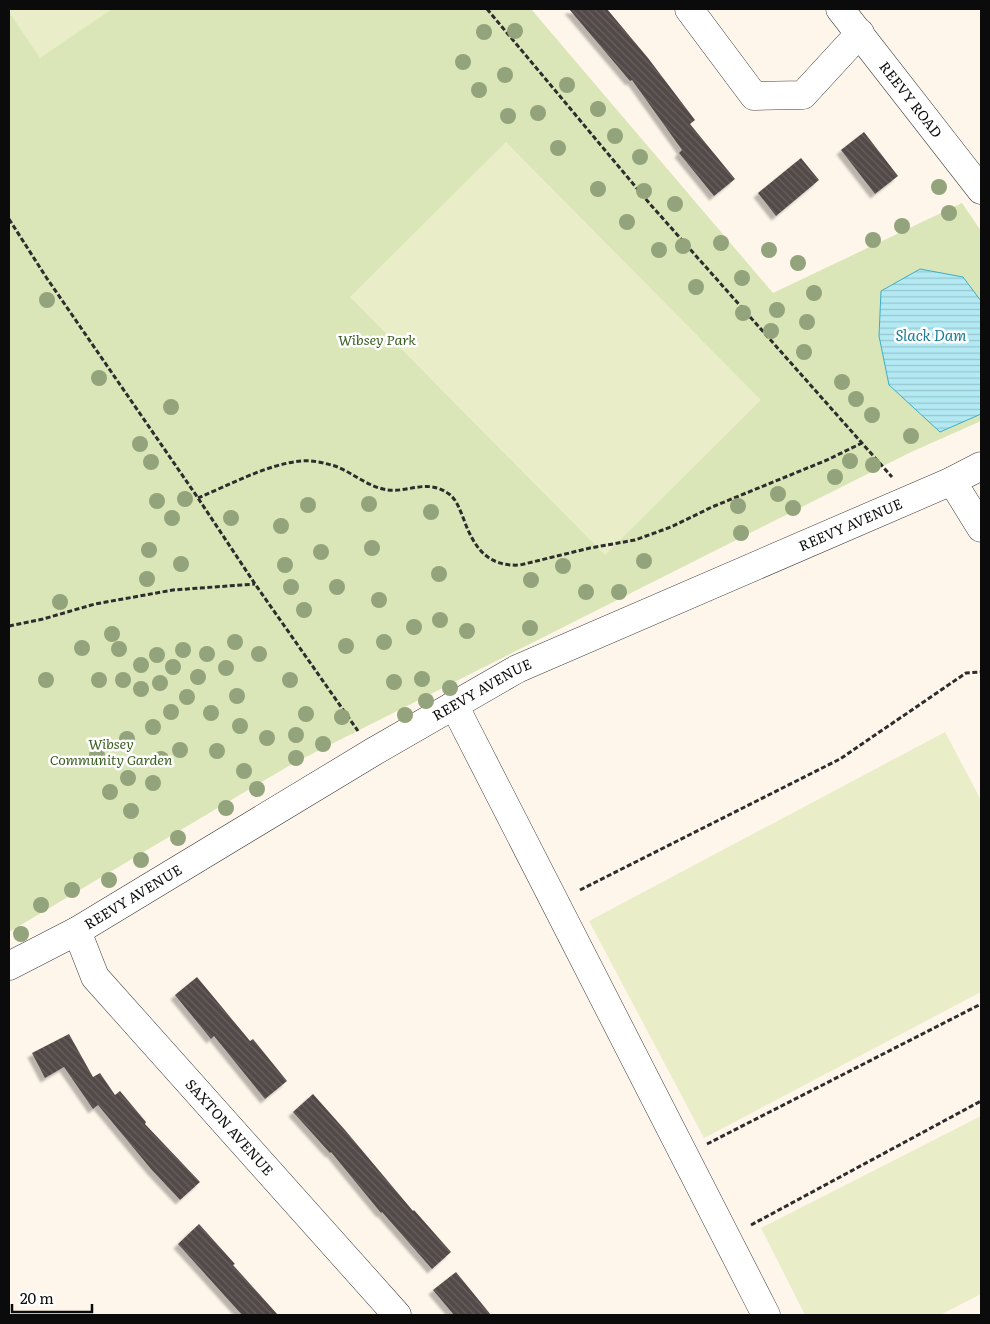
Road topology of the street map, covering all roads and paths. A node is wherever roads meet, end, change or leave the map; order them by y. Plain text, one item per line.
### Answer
1 (487, 9) edge
2 (689, 9) edge
3 (840, 9) edge
4 (860, 33) junction
5 (981, 190) edge
6 (9, 219) edge
7 (862, 443) junction
8 (981, 466) edge
9 (952, 481) junction
10 (198, 498) junction
11 (911, 498) junction
12 (981, 528) edge
13 (254, 584) junction
14 (9, 626) edge
15 (981, 672) edge
16 (454, 705) junction
17 (373, 752) junction
18 (580, 890) dead end
19 (77, 931) junction
20 (9, 966) edge
21 (981, 1004) edge
22 (981, 1101) edge
23 (707, 1144) dead end
24 (751, 1226) dead end
25 (397, 1315) edge
26 (766, 1315) edge

1 - 7 path
2 - 4 street
3 - 4 street, REEVY ROAD
4 - 5 street, REEVY ROAD
6 - 10 path
7 - 10 path
7 - 11 path
8 - 9 street, REEVY AVENUE
9 - 11 street, REEVY AVENUE
9 - 12 street
10 - 13 path
11 - 16 street, REEVY AVENUE
13 - 14 path
13 - 17 path
15 - 18 path
16 - 17 street, REEVY AVENUE
16 - 26 street
17 - 19 street, REEVY AVENUE
19 - 20 street, REEVY AVENUE
19 - 25 street, SAXTON AVENUE
21 - 23 path
22 - 24 path

